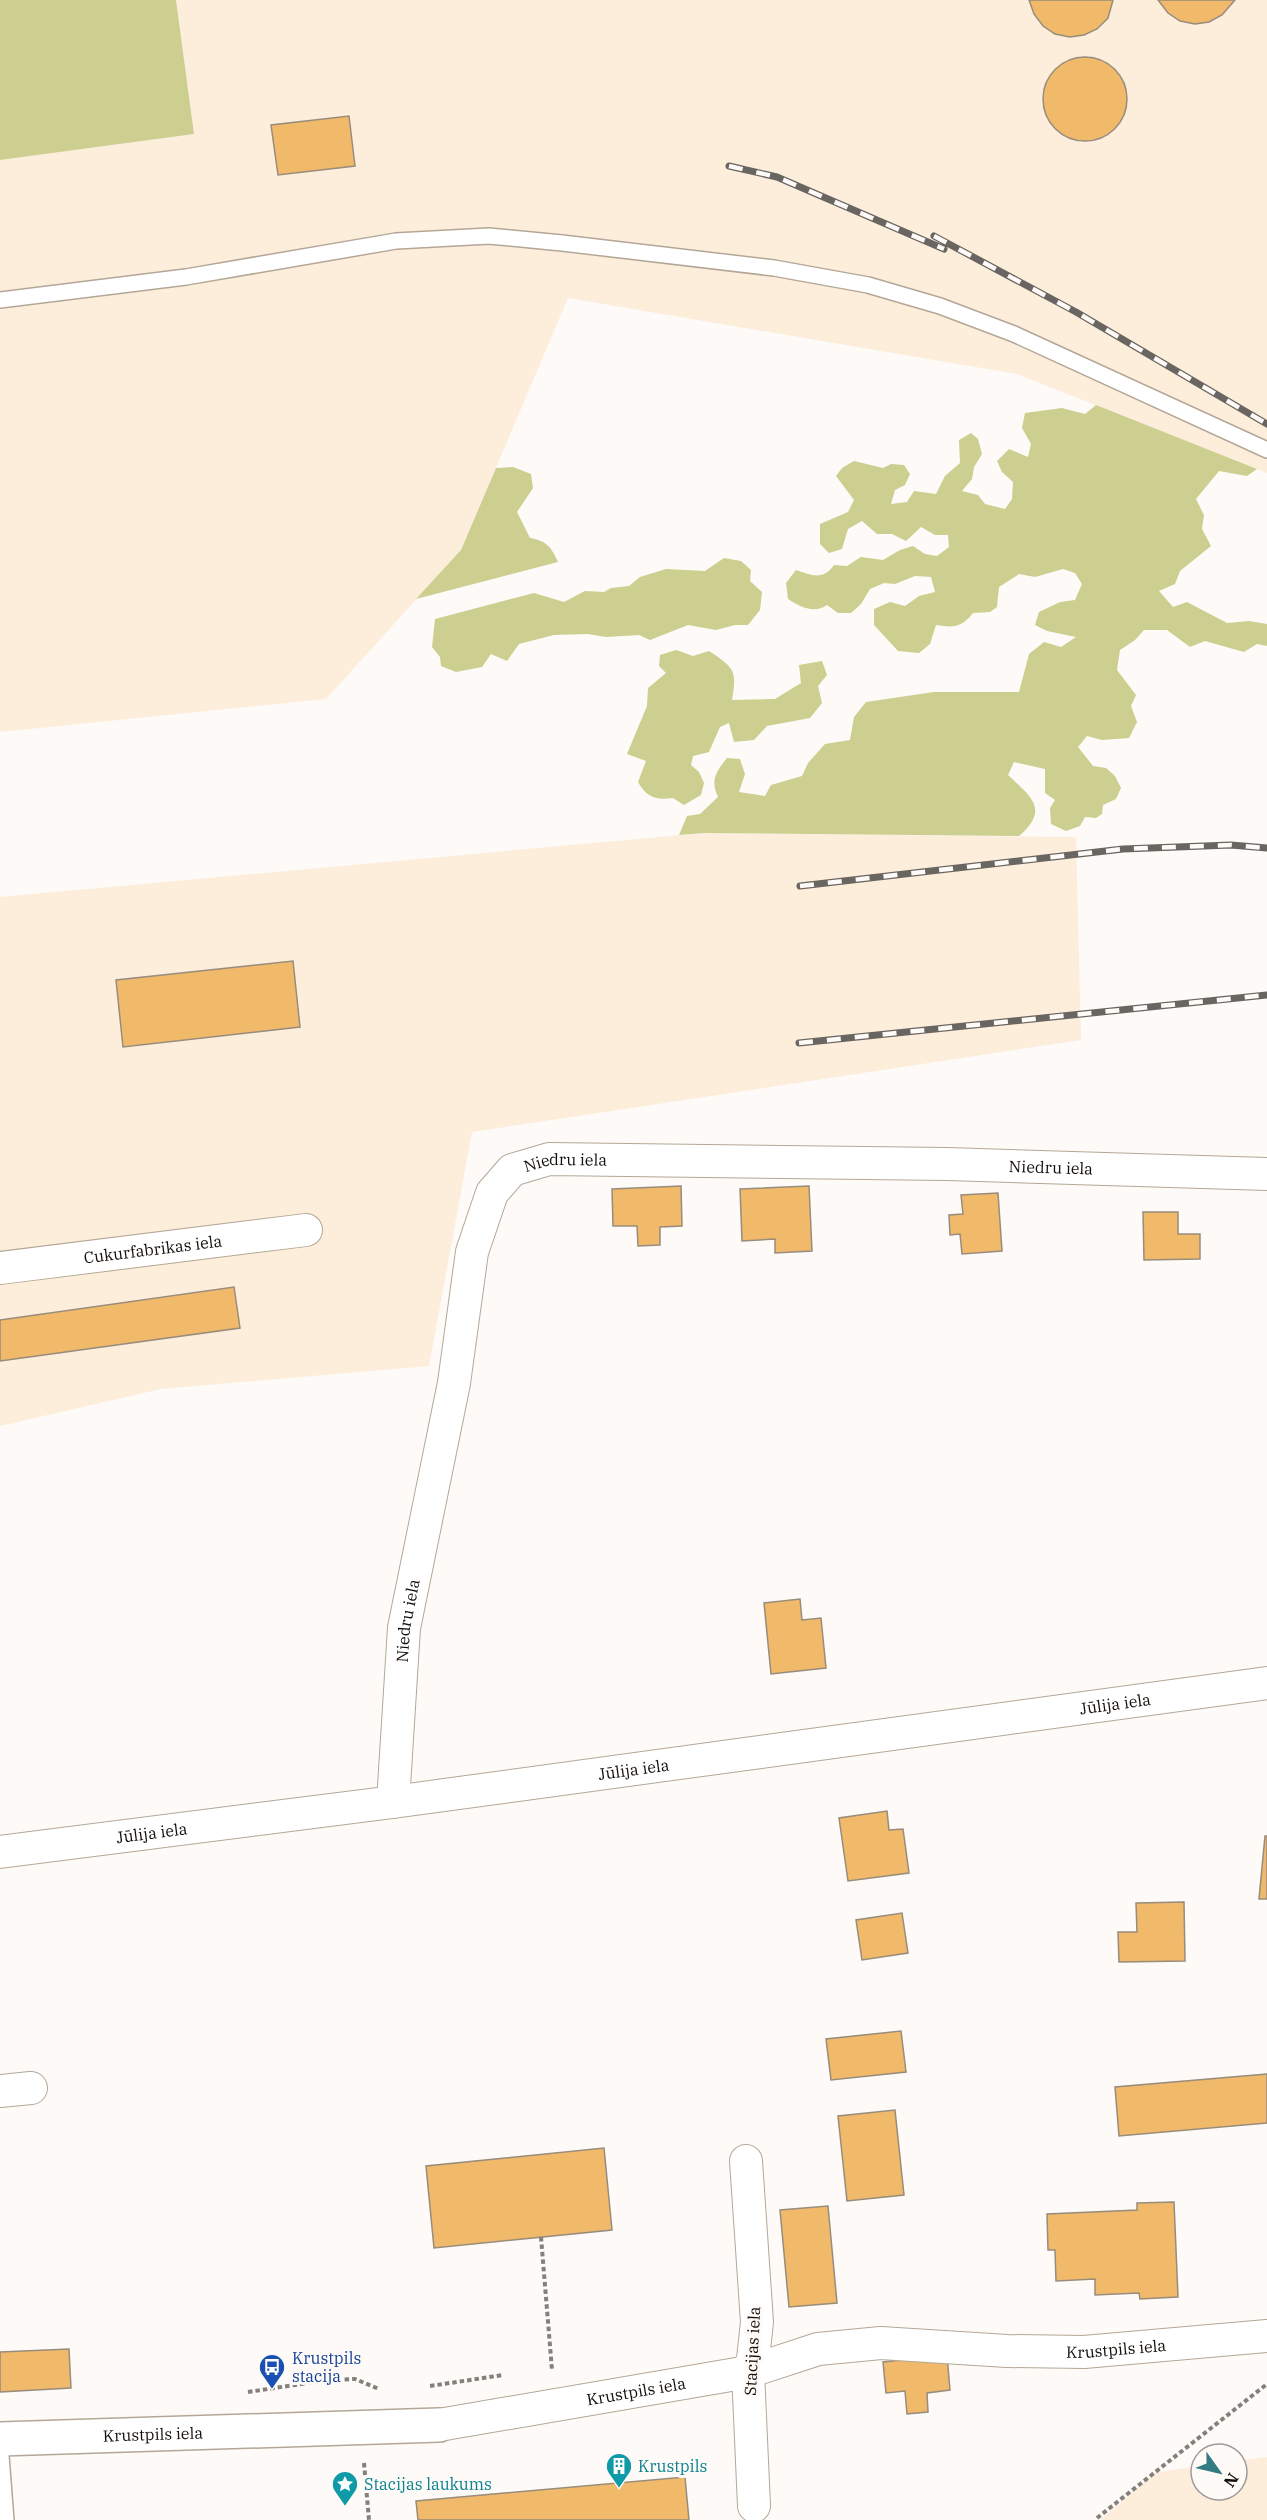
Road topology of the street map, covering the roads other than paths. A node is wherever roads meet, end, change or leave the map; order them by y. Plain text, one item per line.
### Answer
1 (0, 300) edge
2 (1267, 450) edge
3 (1267, 1174) edge
4 (306, 1230) dead end
5 (0, 1268) edge
6 (1267, 1683) edge
7 (393, 1802) junction
8 (0, 1852) edge
9 (31, 2088) dead end
10 (0, 2091) edge
11 (746, 2161) dead end
12 (1267, 2336) edge
13 (748, 2372) junction
14 (439, 2425) joint
15 (0, 2441) edge
16 (754, 2506) dead end
17 (6, 2520) edge

1 - 2 lane
3 - 7 street, Niedru iela
4 - 5 street, Cukurfabrikas iela
6 - 7 street, Jūlija iela
7 - 8 street, Jūlija iela
9 - 10 street
11 - 13 street, Stacijas iela
12 - 13 street, Krustpils iela
13 - 14 street, Krustpils iela
13 - 16 street, Stacijas iela
14 - 15 street, Krustpils iela
15 - 17 lane

